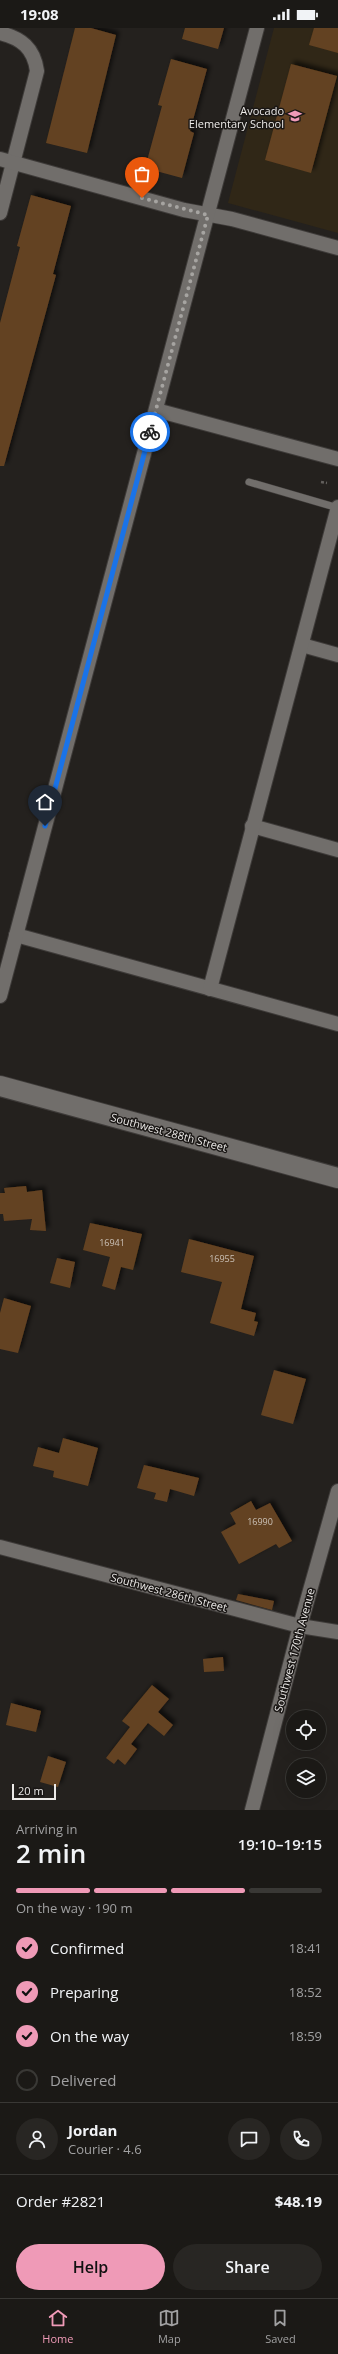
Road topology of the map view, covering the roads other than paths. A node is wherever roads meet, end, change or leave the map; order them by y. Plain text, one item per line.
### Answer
1 (257, 28) edge
2 (0, 33) edge
3 (7, 161) edge
4 (0, 213) edge
5 (208, 215) junction
6 (338, 248) edge
7 (156, 410) junction
8 (338, 460) edge
9 (249, 482) dead end
10 (338, 508) edge
11 (302, 645) junction
12 (338, 655) edge
13 (252, 826) junction
14 (338, 850) edge
15 (16, 936) junction
16 (210, 989) junction
17 (0, 996) edge
18 (338, 1024) edge
19 (0, 1086) edge
20 (338, 1178) edge
21 (338, 1491) edge
22 (0, 1548) edge
23 (300, 1626) junction
24 (338, 1632) edge
25 (252, 1810) edge

1 - 5 street
2 - 3 street
3 - 4 street
3 - 5 street
5 - 6 street
5 - 7 street
7 - 8 street
7 - 15 street
9 - 10 lane
10 - 11 street
11 - 12 street
11 - 13 street
13 - 14 street
13 - 16 street
15 - 16 street
15 - 17 street
16 - 18 street
19 - 20 street, Southwest 288th Street
21 - 23 street, Southwest 170th Avenue
22 - 23 street, Southwest 286th Street
23 - 24 street, Southwest 286th Street
23 - 25 street, Southwest 170th Avenue

